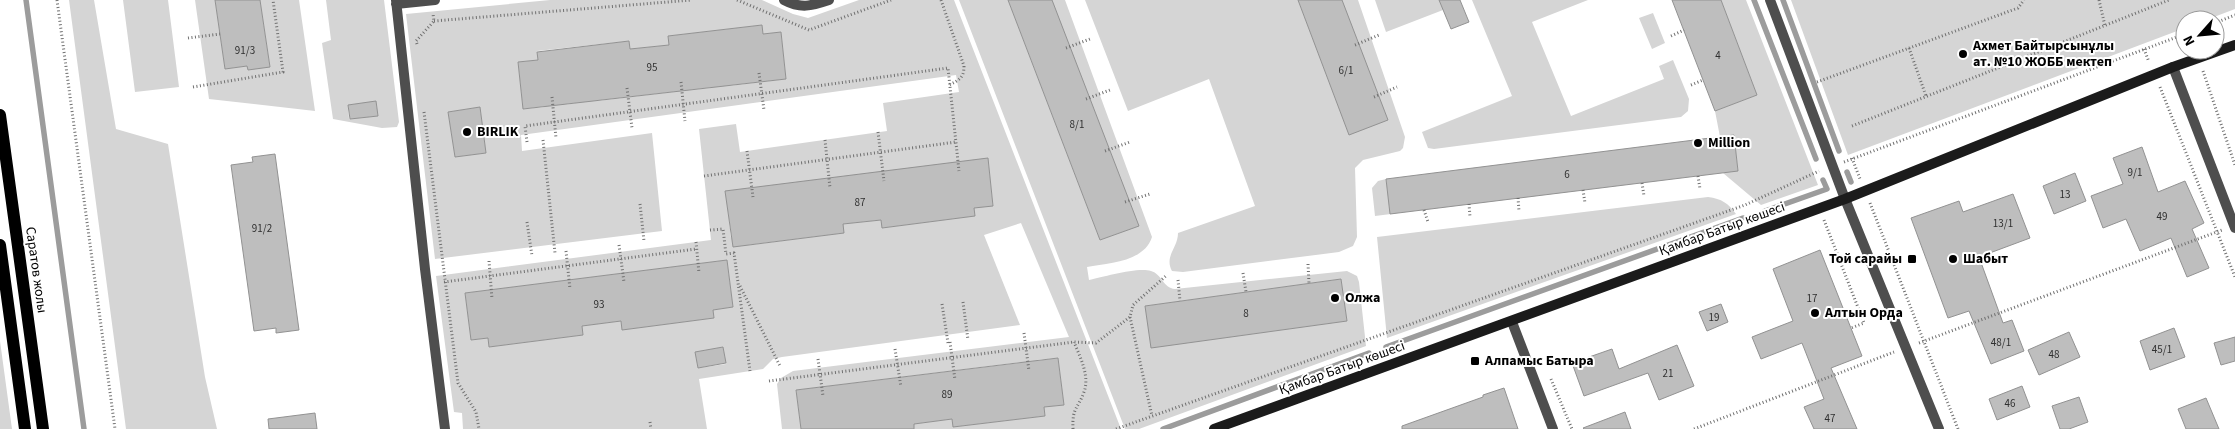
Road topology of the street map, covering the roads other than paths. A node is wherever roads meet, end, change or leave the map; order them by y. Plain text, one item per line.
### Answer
1 (433, 0) edge
2 (784, 0) edge
3 (828, 0) edge
4 (1770, 0) edge
5 (396, 2) edge
6 (2235, 45) edge
7 (2174, 67) junction
8 (0, 115) edge
9 (1845, 199) junction
10 (2234, 227) edge
11 (0, 245) edge
12 (1512, 322) junction
13 (25, 429) edge
14 (43, 429) edge
15 (445, 429) edge
16 (1214, 429) edge
17 (1553, 429) edge
18 (1939, 429) edge

1 - 5 street
2 - 3 street
4 - 9 street
5 - 15 street
6 - 7 main road, Қамбар Батыр көшесі
7 - 9 main road, Қамбар Батыр көшесі
7 - 10 street
8 - 14 main road, Саратов жолы
9 - 12 main road, Қамбар Батыр көшесі
9 - 18 street
11 - 13 main road
12 - 16 main road, Қамбар Батыр көшесі
12 - 17 street

